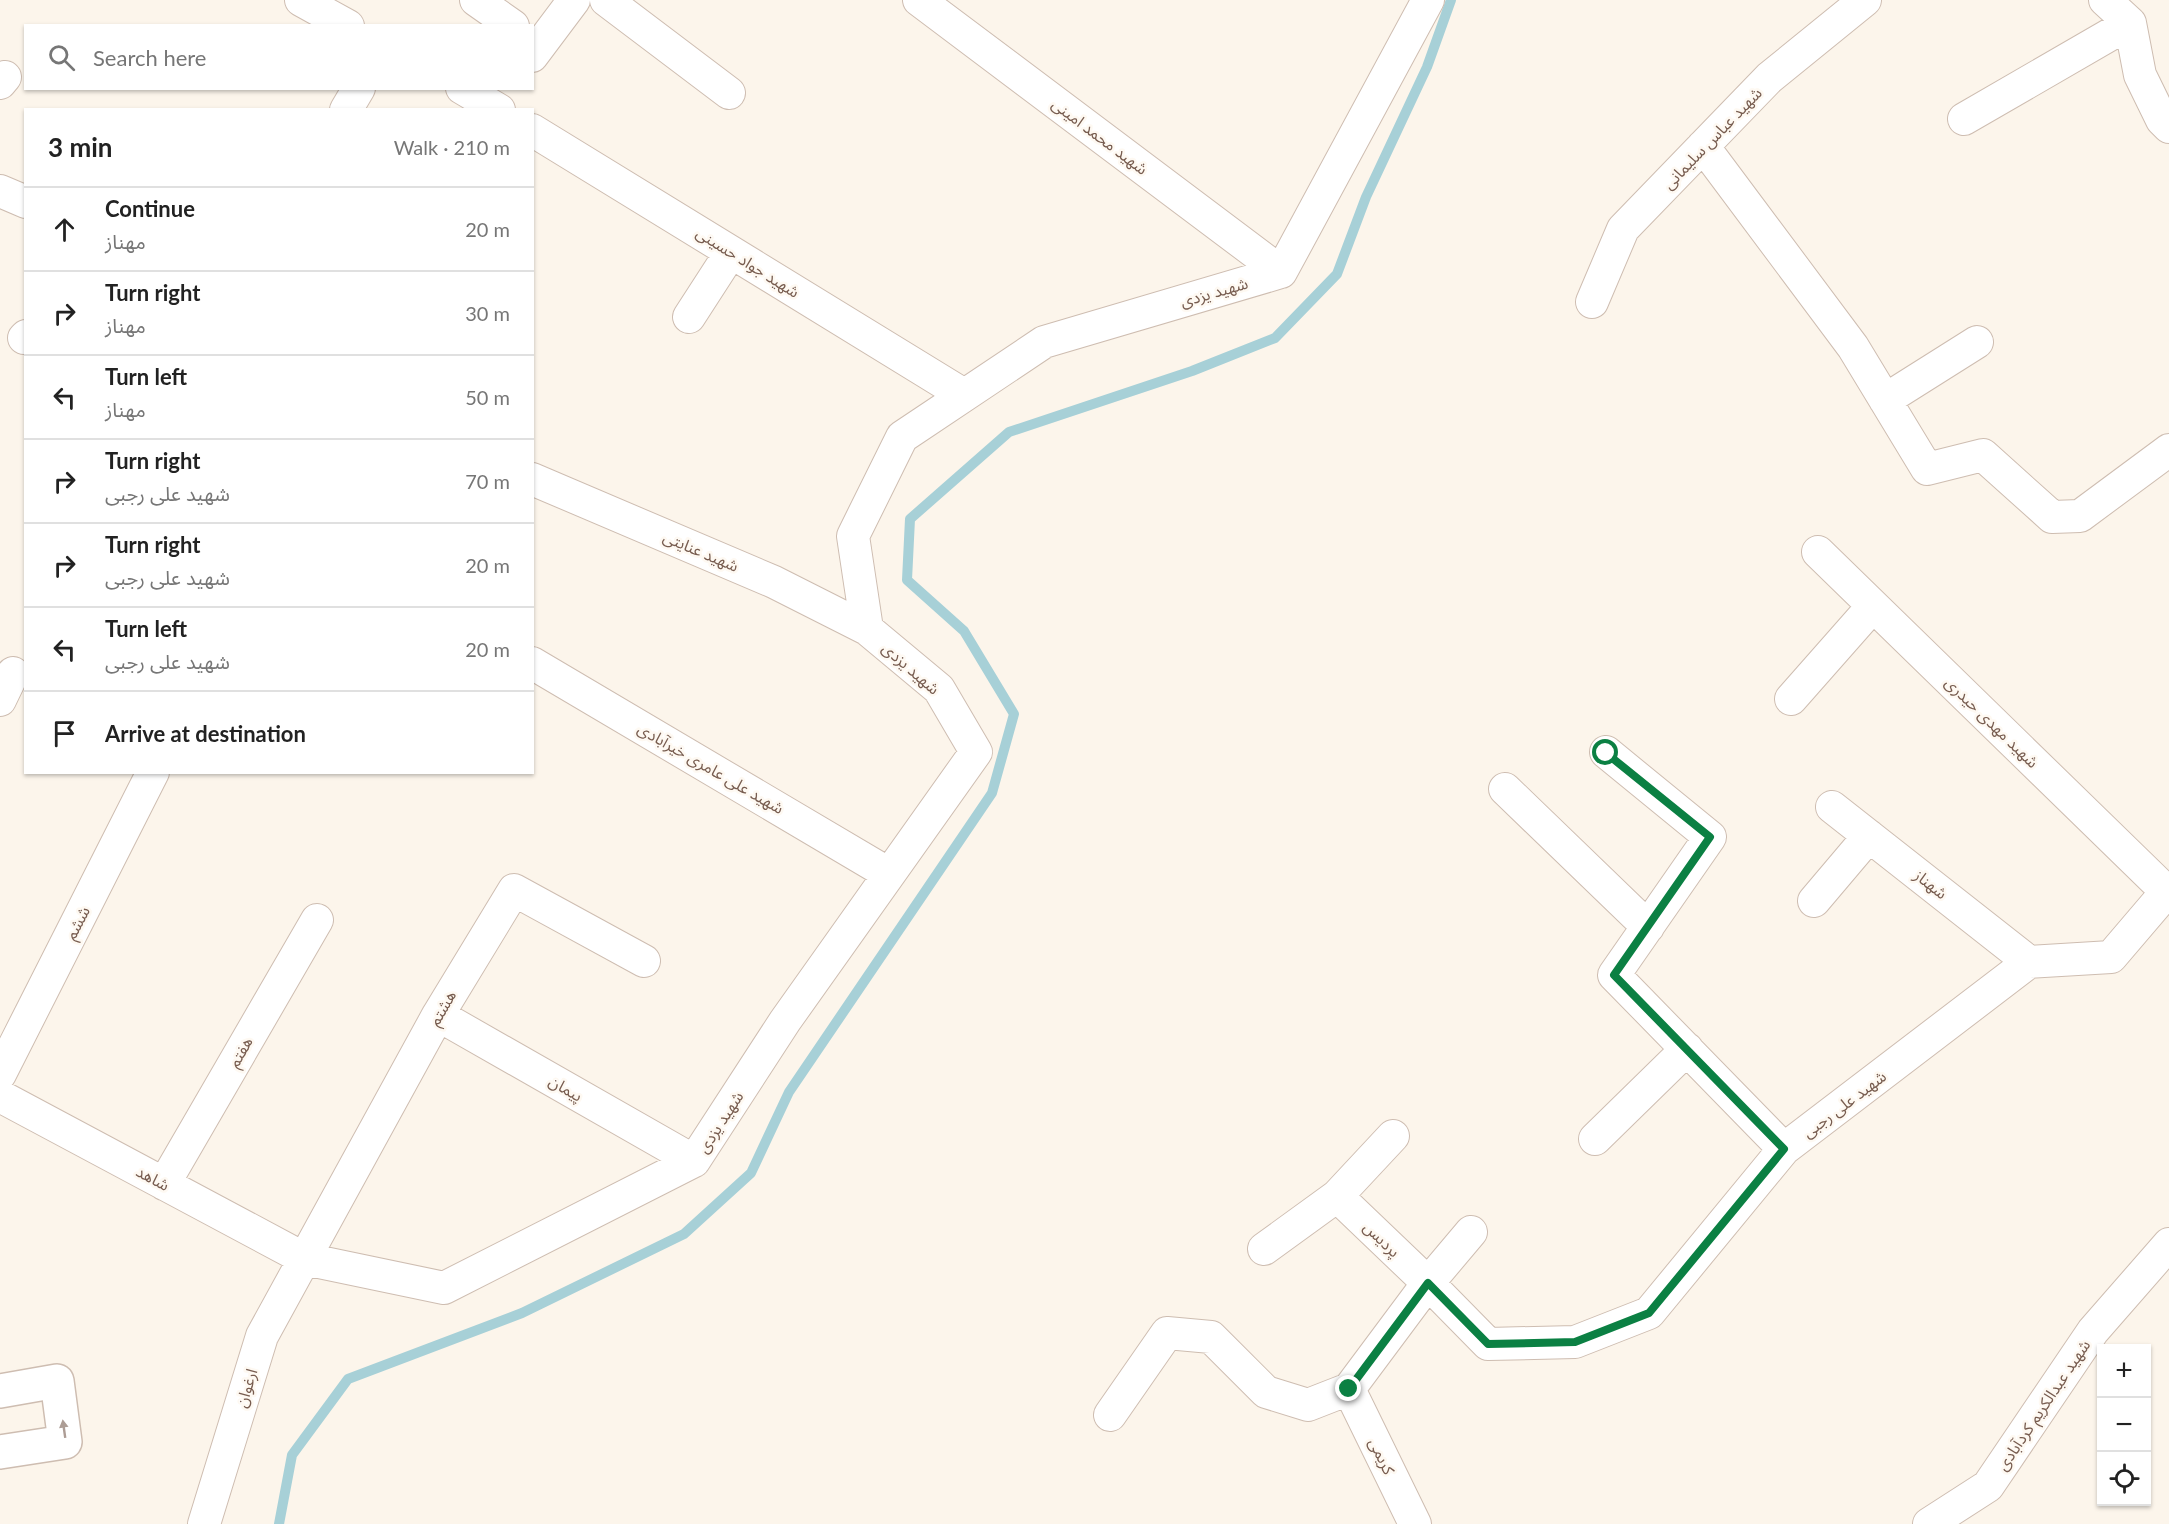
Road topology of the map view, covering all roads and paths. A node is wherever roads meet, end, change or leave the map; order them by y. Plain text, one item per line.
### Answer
1 (301, 0) edge
2 (476, 0) edge
3 (574, 0) edge
4 (606, 0) edge
5 (919, 0) edge
6 (1428, 0) edge
7 (1865, 0) edge
8 (2105, 0) edge
9 (2130, 23) junction
10 (344, 24) edge
11 (510, 24) edge
12 (535, 46) edge
13 (358, 90) edge
14 (468, 90) edge
15 (729, 93) dead end
16 (501, 102) edge
17 (347, 108) edge
18 (1965, 119) dead end
19 (2169, 127) edge
20 (534, 131) edge
21 (1704, 146) junction
22 (731, 252) junction
23 (1281, 272) junction
24 (1592, 302) dead end
25 (689, 317) dead end
26 (1977, 342) dead end
27 (964, 395) junction
28 (1885, 400) junction
29 (2169, 450) edge
30 (534, 480) edge
31 (1818, 552) dead end
32 (1873, 606) junction
33 (867, 629) junction
34 (534, 664) edge
35 (1791, 699) dead end
36 (1606, 753) dead end
37 (152, 774) edge
38 (1504, 789) dead end
39 (1832, 807) dead end
40 (1869, 836) junction
41 (889, 874) junction
42 (2168, 890) edge
43 (1814, 901) dead end
44 (317, 920) dead end
45 (1648, 927) junction
46 (644, 961) dead end
47 (2029, 962) junction
48 (438, 1015) junction
49 (1687, 1049) junction
50 (0, 1074) edge
51 (0, 1096) edge
52 (1393, 1136) dead end
53 (1595, 1139) dead end
54 (1784, 1149) junction
55 (694, 1161) junction
56 (164, 1184) junction
57 (1337, 1196) junction
58 (1471, 1233) dead end
59 (2169, 1244) edge
60 (1264, 1249) dead end
61 (306, 1259) junction
62 (1428, 1283) junction
63 (1349, 1389) junction
64 (0, 1391) edge
65 (1110, 1415) dead end
66 (0, 1452) edge
67 (204, 1524) edge
68 (1415, 1524) edge
69 (1929, 1524) edge

1 - 10 street
2 - 11 street
3 - 12 street
4 - 15 street
5 - 23 street, شهید محمد امینی
6 - 23 street
7 - 21 street, شهید عباس سلیمانی
8 - 9 street
9 - 18 street
9 - 19 street
13 - 17 street
14 - 16 street
20 - 22 street, شهید جواد حسینی
21 - 24 street, شهید عباس سلیمانی
21 - 28 street
22 - 25 street
22 - 27 street, شهید جواد حسینی
23 - 27 street, شهید یزدی
26 - 28 street
27 - 33 street, شهید یزدی
28 - 29 street
30 - 33 street, شهید عنایتی
31 - 32 street, شهید مهدی حیدری
32 - 35 street
32 - 42 street, شهید مهدی حیدری
33 - 41 street, شهید یزدی
34 - 41 street, شهید علی عامری خیرآبادی
36 - 45 street
37 - 50 street, ششم
38 - 45 street
39 - 40 street, شهناز
40 - 43 street
40 - 47 street, شهناز
41 - 55 street, شهید یزدی
42 - 47 street
44 - 56 street, هفتم
45 - 49 street
46 - 48 street, هشتم
47 - 54 street, شهید علی رجبی
48 - 55 street, پیمان
48 - 61 street, هشتم
49 - 53 street
49 - 54 street
51 - 56 street, شاهد
52 - 57 street
54 - 62 street, شهید علی رجبی
55 - 61 street, شهید یزدی
56 - 61 street, شاهد
57 - 60 street
57 - 62 street, پردیس
58 - 62 street
59 - 69 street, شهید عبدالکریم کردآبادی
61 - 67 street, ارغوان
62 - 63 street
63 - 65 street
63 - 68 street, کریمی
66 -> 64 street

